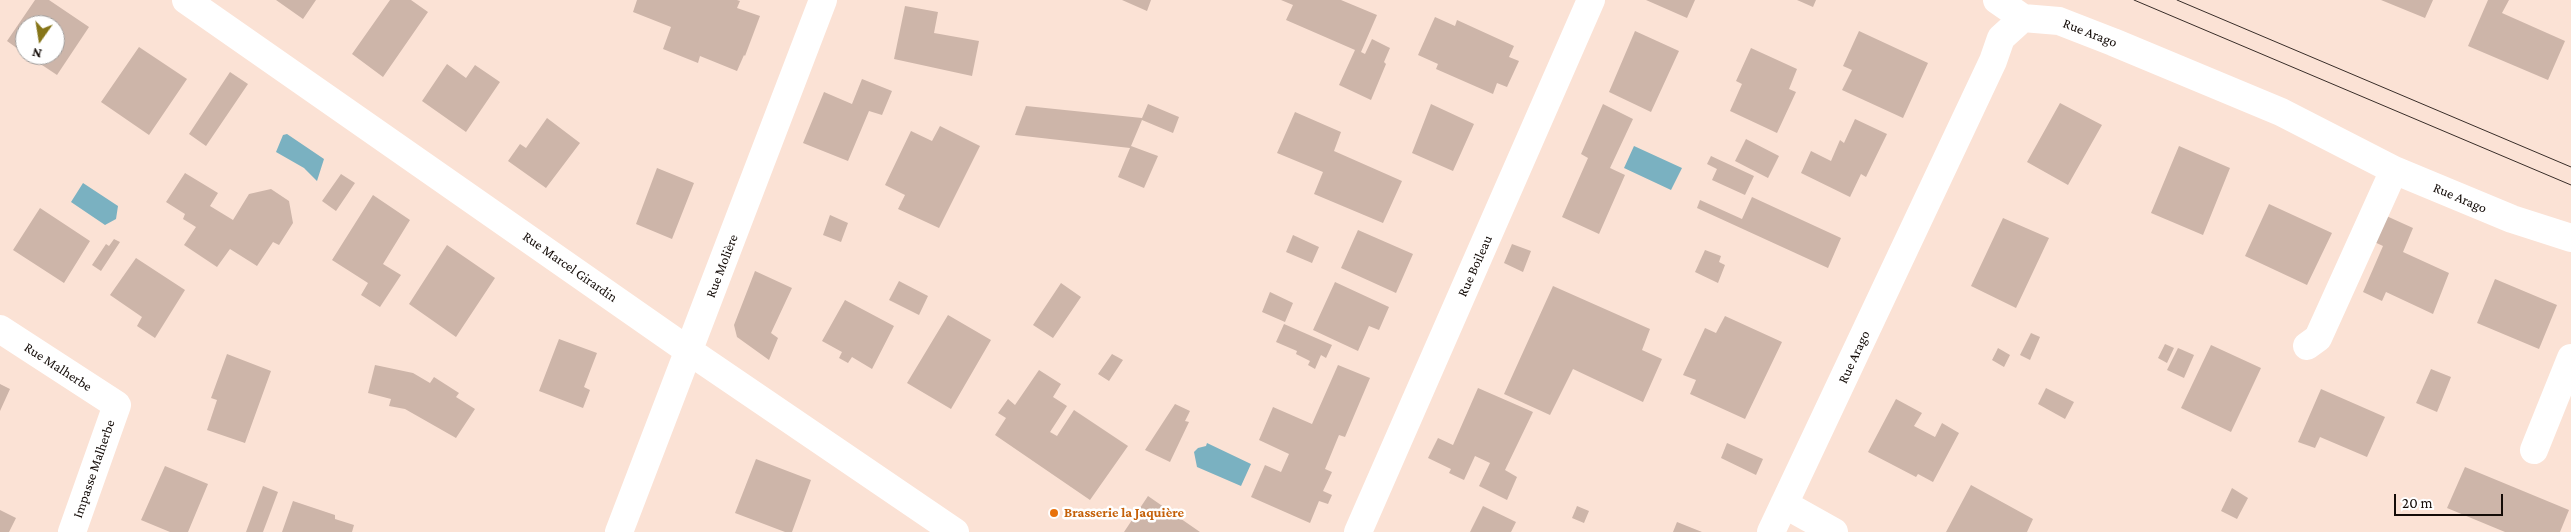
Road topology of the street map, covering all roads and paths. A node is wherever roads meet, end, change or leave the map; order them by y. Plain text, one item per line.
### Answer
1 (186, 0) edge
2 (823, 0) edge
3 (1591, 0) edge
4 (1998, 0) edge
5 (2024, 18) junction
6 (2394, 170) junction
7 (2571, 238) edge
8 (0, 329) edge
9 (2307, 346) dead end
10 (689, 351) junction
11 (2571, 358) edge
12 (116, 405) joint
13 (2534, 450) dead end
14 (1784, 504) junction
15 (72, 532) edge
16 (619, 532) edge
17 (955, 532) edge
18 (1358, 532) edge
19 (1771, 532) edge
20 (1834, 532) edge

1 - 10 street, Rue Marcel Girardin
2 - 10 street, Rue Molière
3 - 18 street, Rue Boileau
4 - 5 street
5 - 6 street, Rue Arago
5 - 14 street, Rue Arago
6 - 7 street, Rue Arago
6 - 9 street
8 - 12 street, Rue Malherbe
10 - 16 street, Rue Molière
10 - 17 street, Rue Marcel Girardin
11 - 13 street
12 - 15 street, Impasse Malherbe
14 - 19 street, Rue Arago
14 - 20 street

